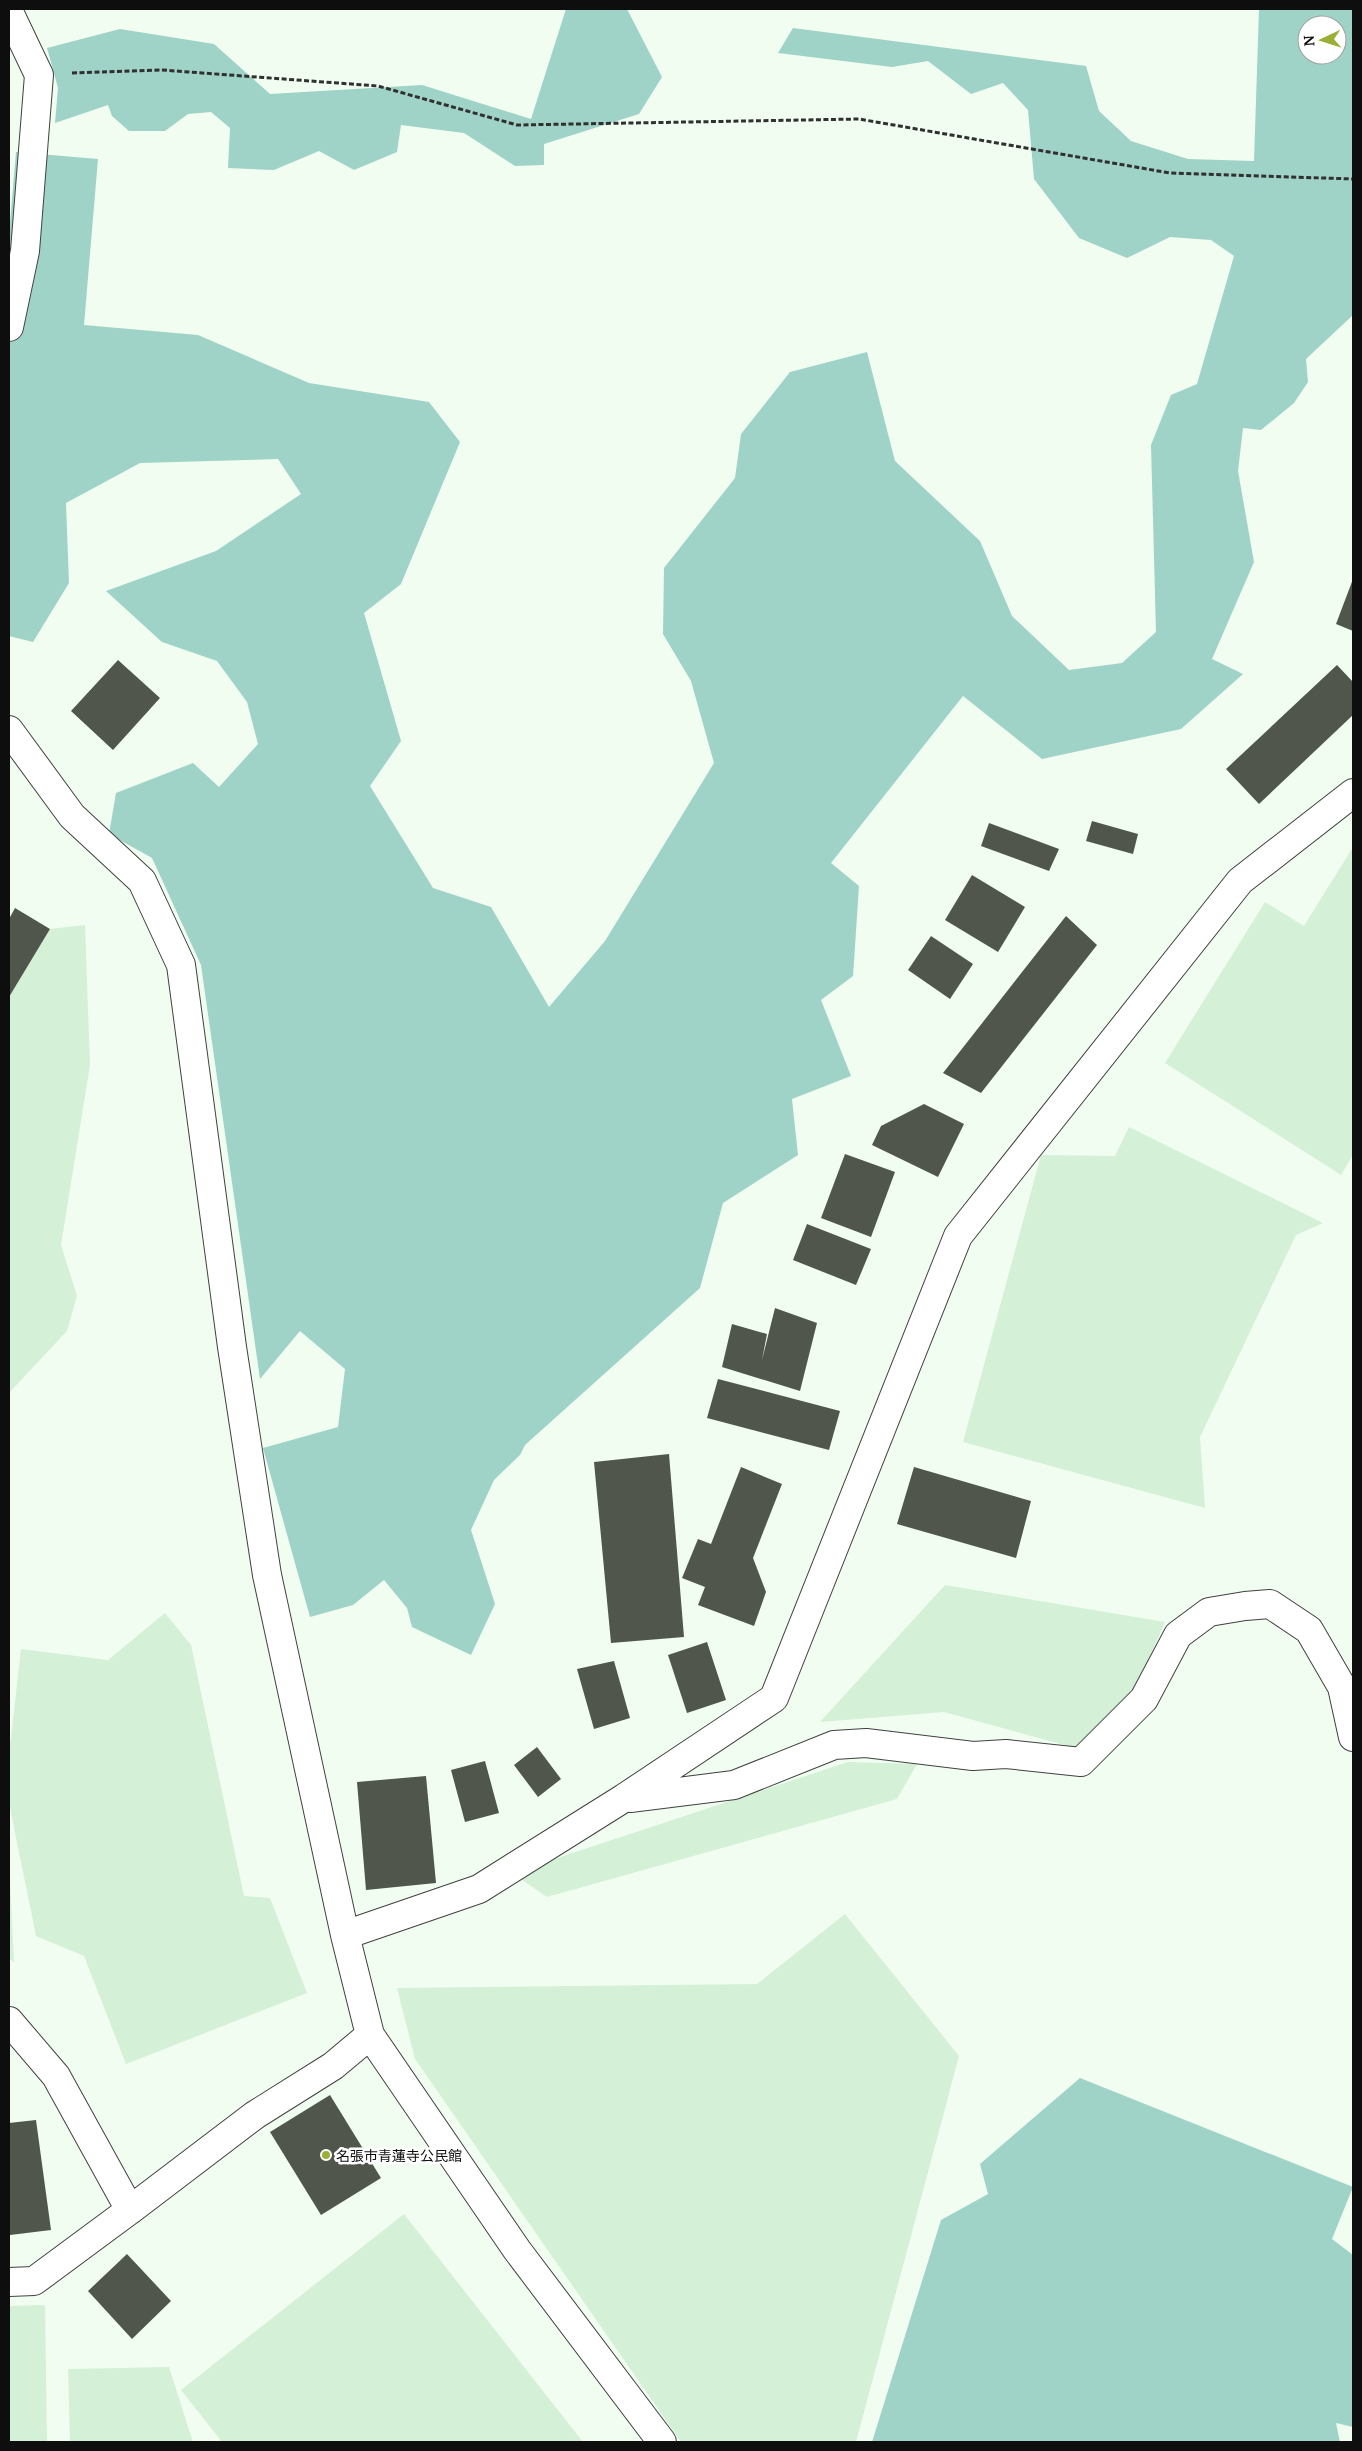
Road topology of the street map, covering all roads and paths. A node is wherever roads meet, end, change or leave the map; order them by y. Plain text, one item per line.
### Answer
1 (9, 12) edge
2 (39, 75) junction
3 (1353, 179) edge
4 (9, 327) edge
5 (9, 730) edge
6 (1353, 793) edge
7 (1353, 1737) edge
8 (624, 1798) junction
9 (345, 1935) junction
10 (9, 2021) edge
11 (370, 2035) junction
12 (130, 2210) junction
13 (9, 2282) edge
14 (662, 2442) edge

1 - 2 street
2 - 3 path
2 - 4 street
5 - 9 street
6 - 8 street
7 - 8 street
8 - 9 street
9 - 11 street
10 - 12 street
11 - 12 street
11 - 14 street
12 - 13 street

